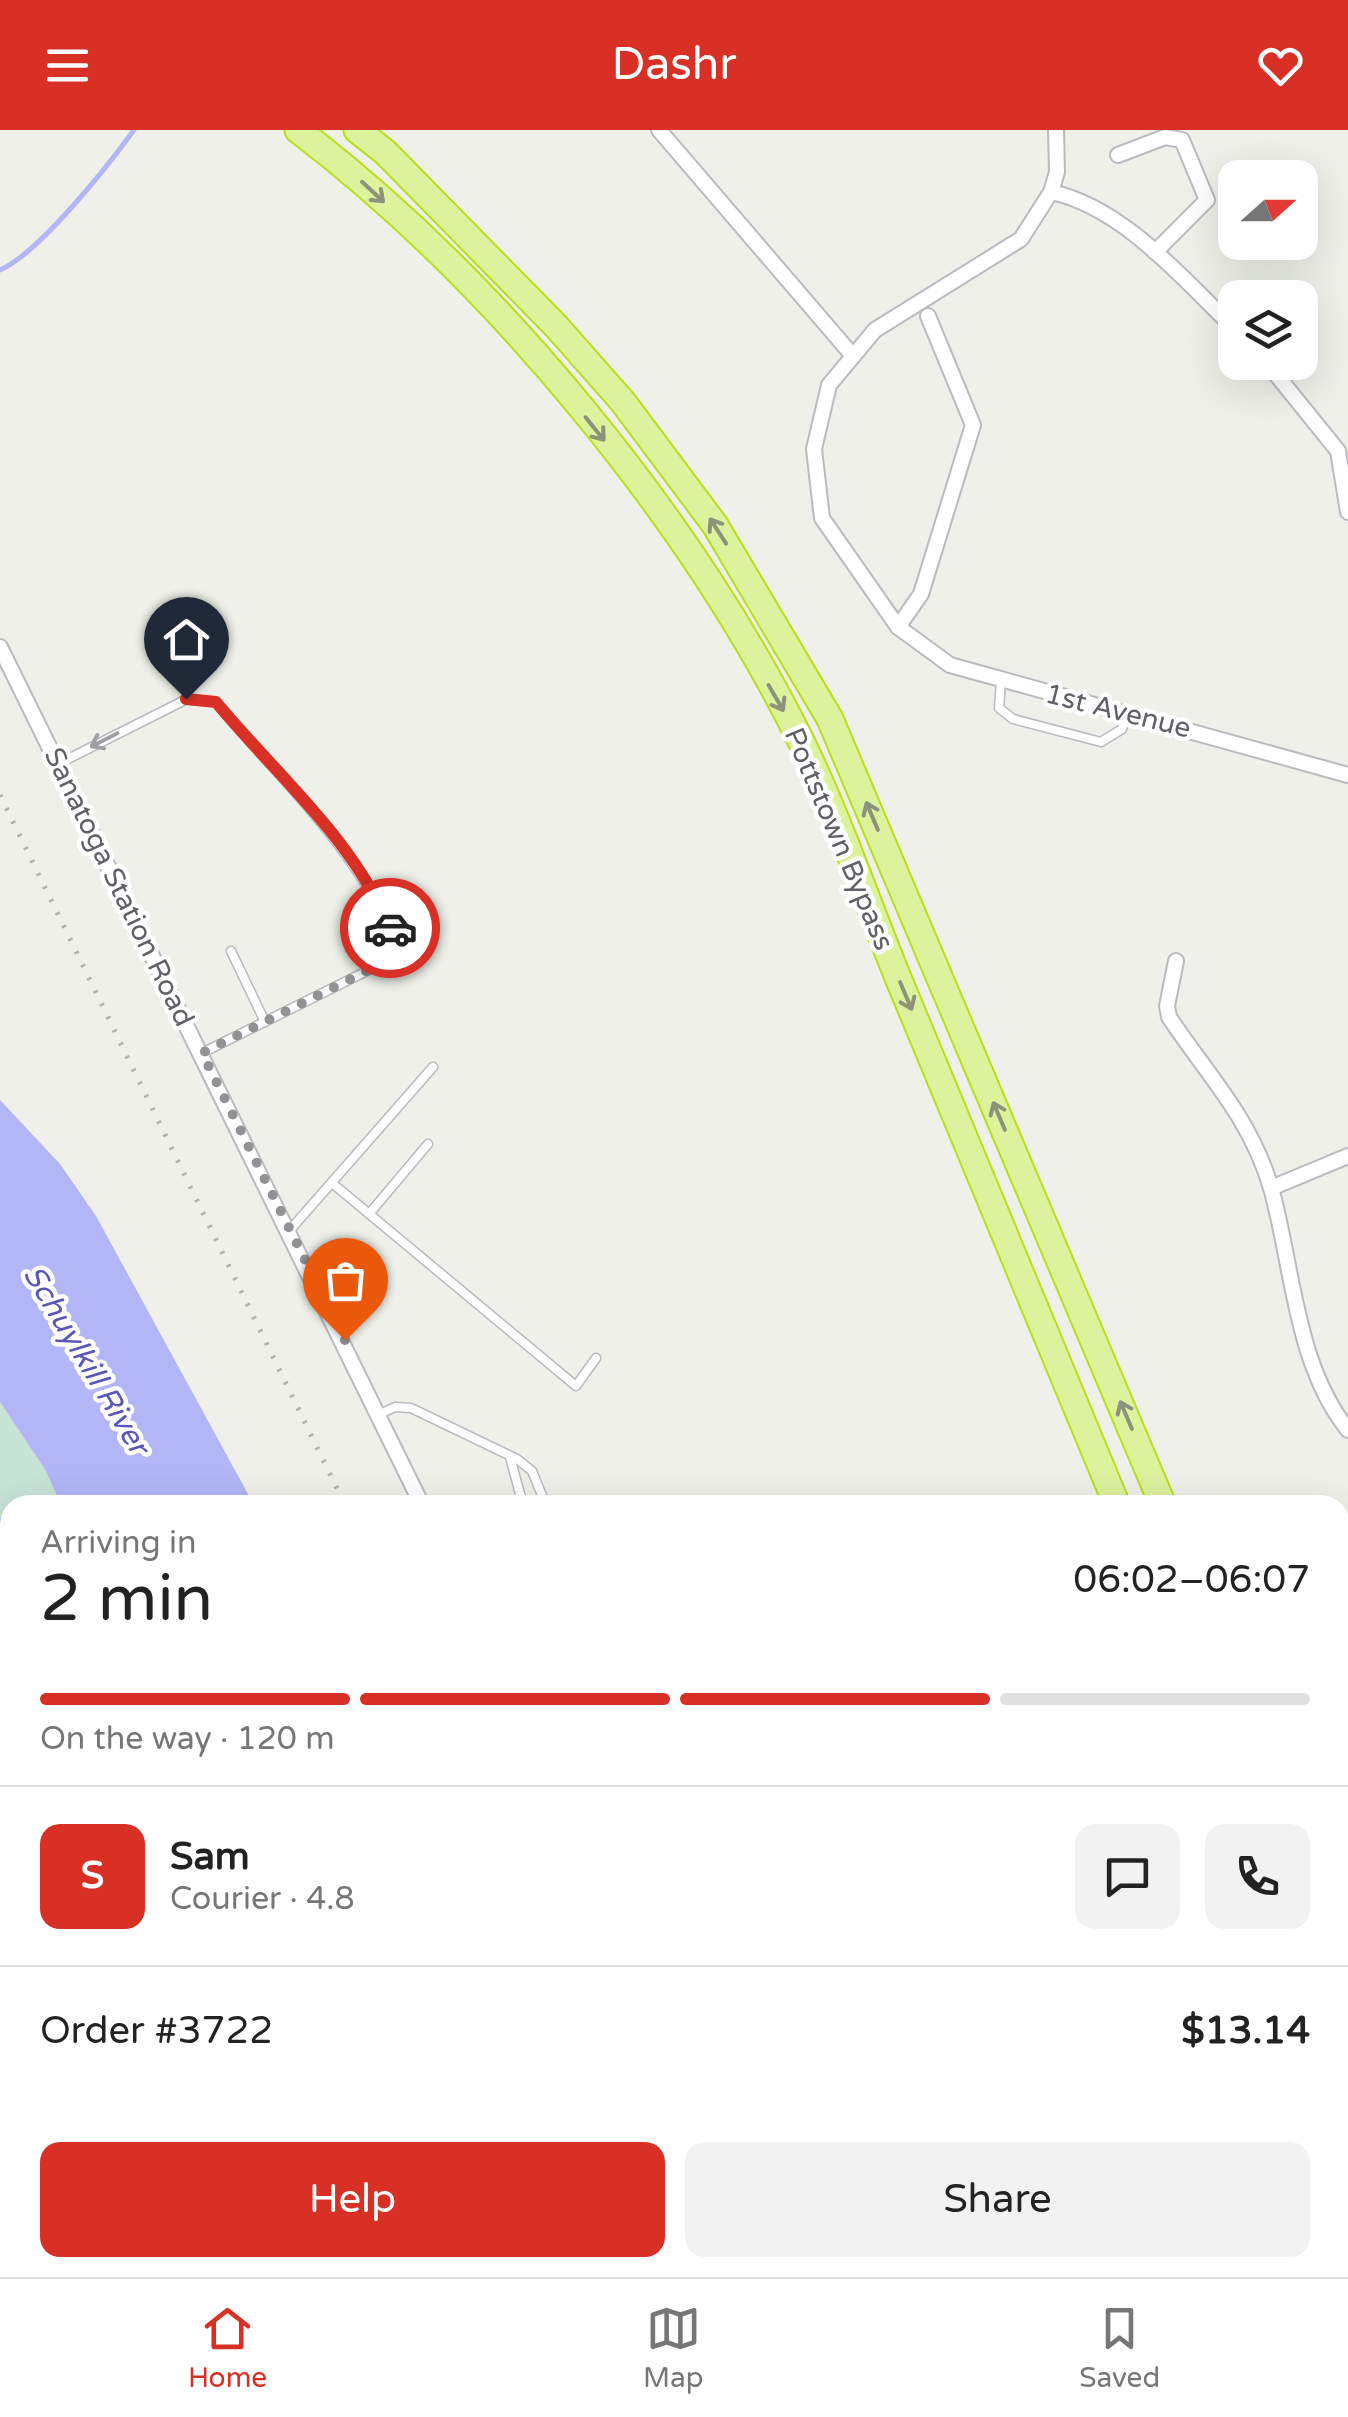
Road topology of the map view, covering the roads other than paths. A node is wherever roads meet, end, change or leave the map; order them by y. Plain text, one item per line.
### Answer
1 (298, 130) edge
2 (358, 130) edge
3 (659, 130) edge
4 (1056, 130) edge
5 (1118, 155) dead end
6 (1051, 192) junction
7 (1155, 252) junction
8 (1218, 312) edge
9 (928, 316) dead end
10 (853, 356) junction
11 (1281, 380) edge
12 (1348, 512) edge
13 (898, 627) junction
14 (0, 646) edge
15 (1001, 681) junction
16 (1127, 713) junction
17 (58, 764) junction
18 (1348, 776) edge
19 (231, 951) dead end
20 (1176, 961) dead end
21 (265, 1022) junction
22 (202, 1053) junction
23 (433, 1067) dead end
24 (428, 1144) dead end
25 (1348, 1156) edge
26 (332, 1183) junction
27 (1271, 1188) junction
28 (369, 1214) junction
29 (290, 1230) junction
30 (596, 1358) dead end
31 (380, 1414) junction
32 (1348, 1430) edge
33 (510, 1458) junction
34 (417, 1495) edge
35 (520, 1495) edge
36 (542, 1495) edge
37 (1112, 1495) edge
38 (1159, 1495) edge

1 -> 37 highway, Pottstown Bypass
38 -> 2 highway, Pottstown Bypass
3 - 10 street
4 - 6 street
5 - 7 street
6 - 7 street
6 - 10 street, 1st Avenue
7 - 8 street
9 - 13 street
10 - 13 street, 1st Avenue
11 - 12 street
13 - 15 street, 1st Avenue
14 - 17 street, Sanatoga Station Road
15 - 16 street, 1st Avenue
15 - 16 lane
16 - 18 street, 1st Avenue
21 -> 17 lane
17 - 22 street, Sanatoga Station Road
19 - 21 lane
20 - 27 street
21 - 22 lane
22 - 29 street, Sanatoga Station Road
23 - 26 lane
24 - 28 lane
25 - 27 street
26 - 28 lane
26 - 29 lane
27 - 32 street
28 - 30 lane
29 - 31 street, Sanatoga Station Road
31 - 33 lane
31 - 34 street, Sanatoga Station Road
33 - 35 lane
33 - 36 lane

